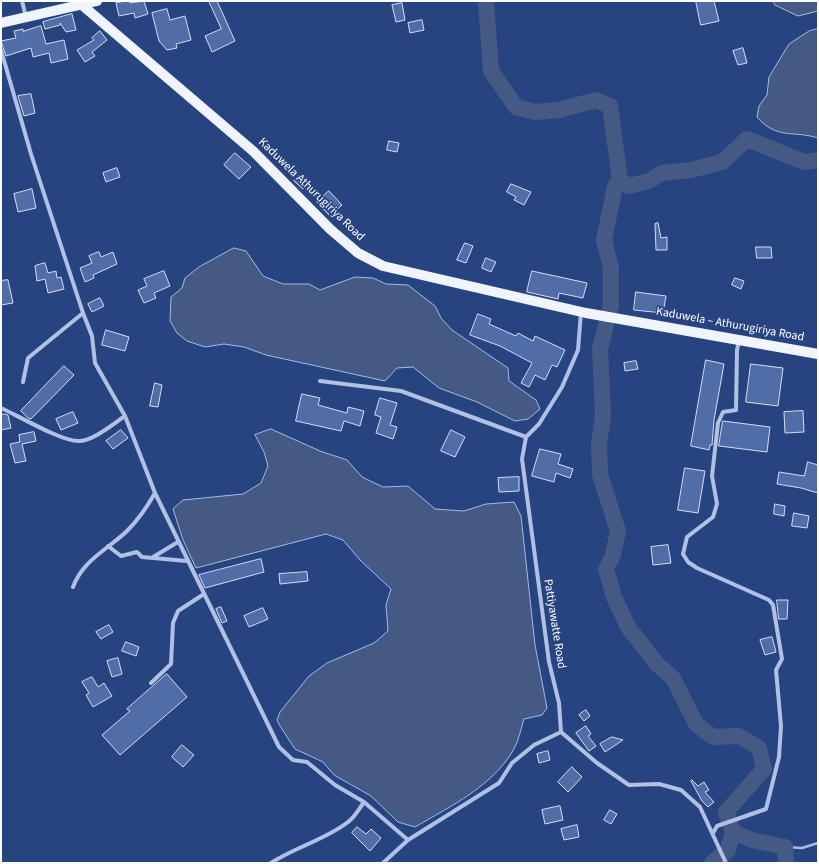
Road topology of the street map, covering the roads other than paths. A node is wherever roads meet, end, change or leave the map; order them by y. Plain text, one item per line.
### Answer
1 (97, 1) edge
2 (23, 3) edge
3 (82, 4) junction
4 (27, 18) junction
5 (1, 23) edge
6 (1, 50) edge
7 (583, 312) junction
8 (83, 313) junction
9 (637, 322) joint
10 (739, 341) junction
11 (818, 354) edge
12 (320, 381) dead end
13 (23, 382) dead end
14 (1, 408) edge
15 (125, 416) junction
16 (526, 437) junction
17 (155, 493) junction
18 (178, 542) junction
19 (108, 546) junction
20 (152, 558) junction
21 (188, 561) junction
22 (73, 587) dead end
23 (204, 594) junction
24 (151, 683) dead end
25 (561, 732) junction
26 (364, 802) junction
27 (713, 833) junction
28 (408, 840) junction
29 (271, 863) edge
30 (383, 863) edge
31 (726, 863) edge

1 - 3 main road
2 - 4 street
3 - 4 main road
3 - 7 main road, Kaduwela Athurugiriya Road
4 - 5 main road
6 - 8 street
7 - 9 main road, Kaduwela Athurugiriya Road
7 - 16 street
8 - 13 street
8 - 15 street
9 - 10 main road, Kaduwela – Athurugiriya Road
10 - 11 main road, Kaduwela – Athurugiriya Road
10 - 27 street
12 - 16 street
14 - 15 street
15 - 17 street
16 - 25 street, Pattiyawatte Road
17 - 18 street
17 - 19 street
18 - 20 street
18 - 21 street
19 - 20 street
19 - 22 street
20 - 21 street
21 - 23 street
23 - 24 street
23 - 26 street
25 - 27 street
25 - 28 street
26 - 28 street
26 - 29 street
27 - 31 street
28 - 30 street

